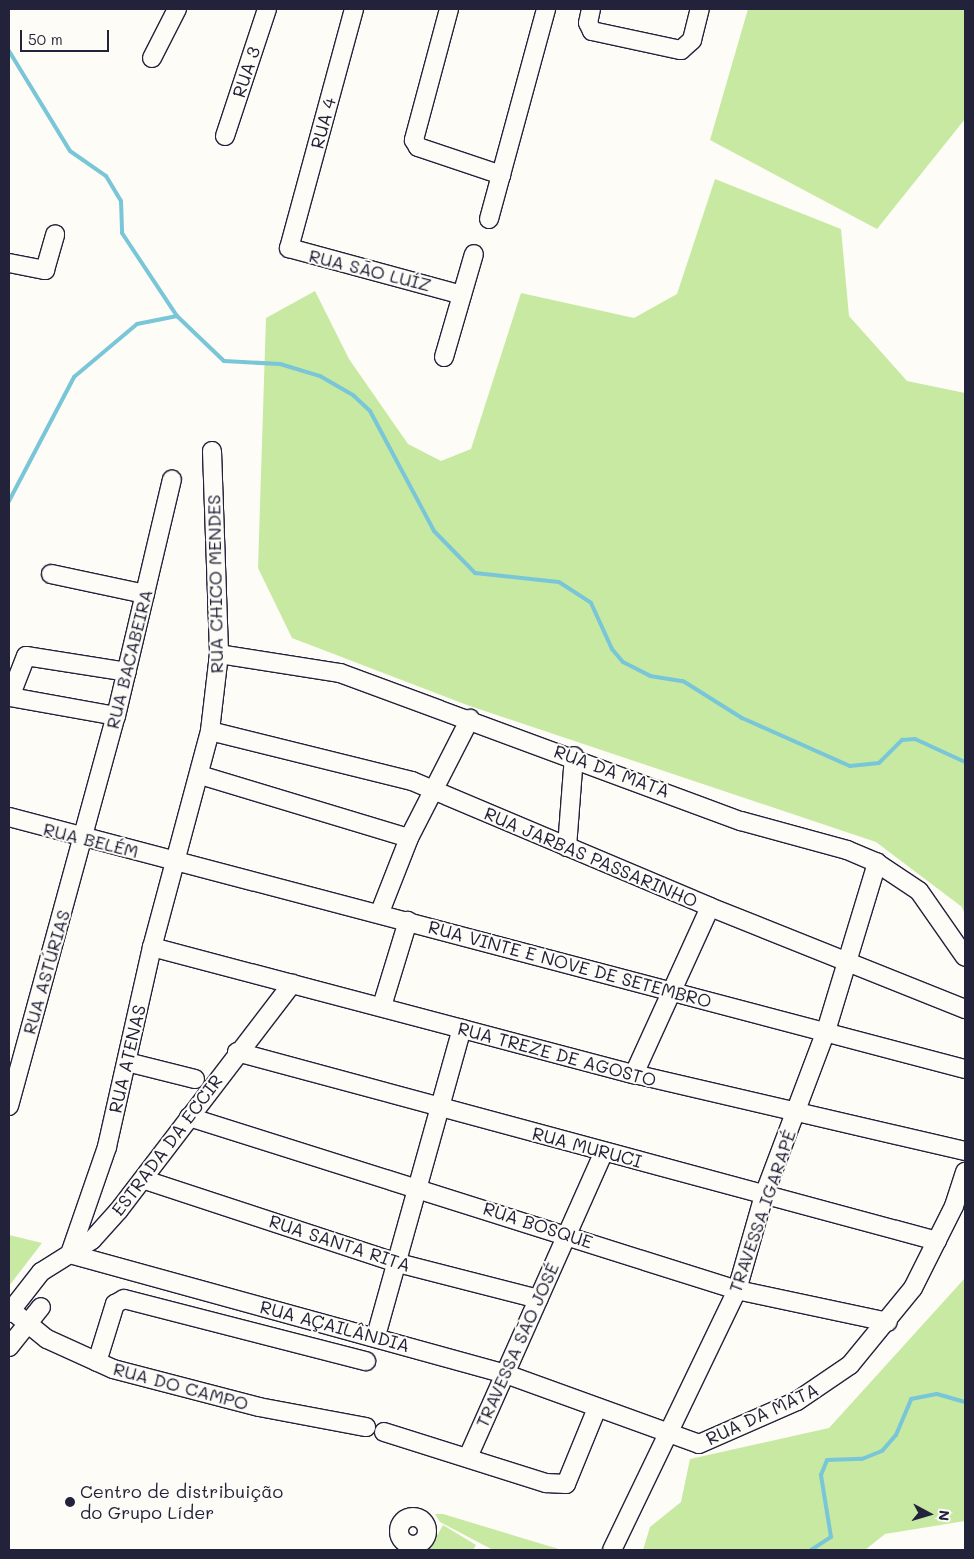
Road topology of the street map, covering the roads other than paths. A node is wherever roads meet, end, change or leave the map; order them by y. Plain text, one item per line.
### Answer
1 (177, 9) edge
2 (266, 9) edge
3 (354, 9) edge
4 (449, 9) edge
5 (546, 9) edge
6 (591, 9) edge
7 (700, 9) edge
8 (152, 58) dead end
9 (224, 136) dead end
10 (501, 174) junction
11 (489, 219) dead end
12 (55, 234) dead end
13 (291, 237) joint
14 (474, 254) dead end
15 (9, 263) edge
16 (462, 295) junction
17 (444, 357) dead end
18 (212, 451) dead end
19 (172, 480) dead end
20 (51, 574) dead end
21 (145, 594) junction
22 (219, 654) junction
23 (127, 672) junction
24 (116, 716) junction
25 (470, 719) junction
26 (210, 731) junction
27 (574, 756) junction
28 (200, 775) junction
29 (431, 790) junction
30 (9, 817) edge
31 (83, 838) junction
32 (409, 838) junction
33 (567, 847) junction
34 (174, 860) junction
35 (877, 863) junction
36 (710, 907) junction
37 (380, 912) junction
38 (408, 921) junction
39 (152, 947) junction
40 (965, 956) edge
41 (848, 964) junction
42 (292, 984) junction
43 (673, 991) junction
44 (382, 1006) junction
45 (965, 1009) edge
46 (462, 1029) junction
47 (826, 1031) junction
48 (237, 1052) junction
49 (127, 1062) junction
50 (965, 1069) edge
51 (634, 1074) junction
52 (195, 1078) dead end
53 (9, 1106) edge
54 (439, 1106) junction
55 (795, 1114) junction
56 (189, 1117) junction
57 (965, 1150) edge
58 (604, 1152) junction
59 (965, 1172) edge
60 (144, 1180) junction
61 (419, 1188) junction
62 (764, 1195) junction
63 (566, 1232) junction
64 (937, 1241) junction
65 (70, 1254) junction
66 (398, 1263) junction
67 (737, 1290) junction
68 (538, 1299) junction
69 (41, 1307) dead end
70 (10, 1312) edge
71 (888, 1322) junction
72 (26, 1326) junction
73 (376, 1336) junction
74 (9, 1347) edge
75 (366, 1361) dead end
76 (96, 1362) junction
77 (503, 1373) junction
78 (597, 1408) junction
79 (366, 1427) dead end
80 (384, 1432) dead end
81 (666, 1435) junction
82 (468, 1457) junction
83 (612, 1548) edge

1 - 8 street
2 - 9 street, RUA 3
3 - 13 street, RUA 4
4 - 10 street
5 - 10 street
6 - 7 street
10 - 11 street
12 - 15 street
13 - 16 street, RUA SÃO LUÍZ
14 - 16 street
16 - 17 street
18 - 22 street, RUA CHICO MENDES
19 - 21 street, RUA BACABEIRA
20 - 21 street
21 - 23 street, RUA BACABEIRA
22 - 25 street, RUA DA MATA
22 - 26 street, RUA CHICO MENDES
23 - 24 street, RUA BACABEIRA
23 - 24 street
24 - 31 street, RUA BACABEIRA
25 - 27 street, RUA DA MATA
25 - 29 street
26 - 28 street, RUA CHICO MENDES
26 - 29 street, RUA JARBAS PASSARINHO
27 - 33 street
27 - 35 street, RUA DA MATA
28 - 32 street
28 - 34 street, RUA CHICO MENDES
29 - 32 street
29 - 33 street, RUA JARBAS PASSARINHO
30 - 31 street, RUA BELÉM
31 - 34 street, RUA BELÉM
31 - 53 street, RUA ASTÚRIAS
32 - 37 street
33 - 36 street, RUA JARBAS PASSARINHO
34 - 37 street, RUA VINTE E NOVE DE SETEMBRO
34 - 39 street, RUA ATENAS
35 - 40 street, RUA DA MATA
35 - 41 street, TRAVESSA IGARAPÉ
36 - 41 street, RUA JARBAS PASSARINHO
36 - 43 street
37 - 38 street, RUA VINTE E NOVE DE SETEMBRO
38 - 43 street, RUA VINTE E NOVE DE SETEMBRO
38 - 44 street
39 - 42 street, RUA TREZE DE AGOSTO
39 - 49 street, RUA ATENAS
41 - 45 street, RUA JARBAS PASSARINHO
41 - 47 street, TRAVESSA IGARAPÉ
42 - 44 street, RUA TREZE DE AGOSTO
42 - 48 street, ESTRADA DA ECCIR
43 - 47 street, RUA VINTE E NOVE DE SETEMBRO
43 - 51 street
44 - 46 street, RUA TREZE DE AGOSTO
46 - 51 street, RUA TREZE DE AGOSTO
46 - 54 street
47 - 50 street, RUA VINTE E NOVE DE SETEMBRO
47 - 55 street, TRAVESSA IGARAPÉ
48 - 54 street, RUA MURUCI
48 - 56 street, ESTRADA DA ECCIR
49 - 52 street
49 - 65 street, RUA ATENAS
51 - 55 street, RUA TREZE DE AGOSTO
54 - 58 street, RUA MURUCI
54 - 61 street
55 - 57 street, RUA TREZE DE AGOSTO
55 - 62 street, TRAVESSA IGARAPÉ
56 - 60 street, ESTRADA DA ECCIR
56 - 61 street, RUA BOSQUE
58 - 62 street, RUA MURUCI
58 - 63 street, TRAVESSA SÃO JOSÉ
59 - 64 street, RUA DA MATA
60 - 65 street, ESTRADA DA ECCIR
60 - 66 street, RUA SANTA RITA
61 - 63 street, RUA BOSQUE
61 - 66 street
62 - 64 street, RUA MURUCI
62 - 67 street, TRAVESSA IGARAPÉ
63 - 67 street, RUA BOSQUE
63 - 68 street, TRAVESSA SÃO JOSÉ
64 - 71 street, RUA DA MATA
65 - 70 street, ESTRADA DA ECCIR
65 - 73 street, RUA AÇAILÂNDIA
66 - 68 street, RUA SANTA RITA
66 - 73 street
67 - 71 street, RUA BOSQUE
67 - 81 street, TRAVESSA IGARAPÉ
68 - 77 street, TRAVESSA SÃO JOSÉ
69 - 72 street
70 - 72 street, RUA DO CAMPO
71 - 81 street, RUA DA MATA
72 - 74 street
72 - 76 street, RUA DO CAMPO
73 - 77 street, RUA AÇAILÂNDIA
75 - 76 street
76 - 79 street, RUA DO CAMPO
77 - 78 street, RUA AÇAILÂNDIA
77 - 82 street, TRAVESSA SÃO JOSÉ
78 - 81 street, RUA DA MATA
78 - 82 street
80 - 82 street
81 - 83 street, TRAVESSA IGARAPÉ

